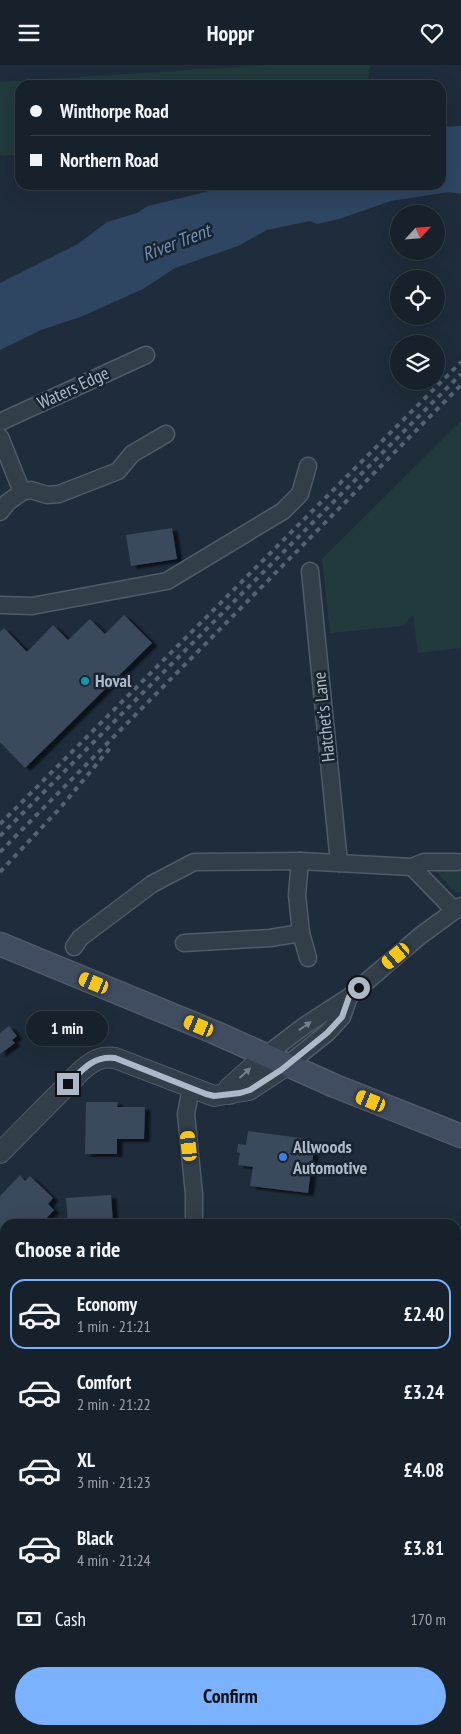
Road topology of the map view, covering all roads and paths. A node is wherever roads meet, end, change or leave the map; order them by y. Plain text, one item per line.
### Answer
1 (146, 355) dead end
2 (0, 422) edge
3 (166, 435) dead end
4 (0, 437) edge
5 (308, 466) dead end
6 (22, 492) junction
7 (0, 512) edge
8 (310, 571) dead end
9 (0, 605) edge
10 (300, 861) junction
11 (457, 862) dead end
12 (339, 863) junction
13 (412, 867) junction
14 (457, 908) edge
15 (302, 933) junction
16 (184, 943) dead end
17 (0, 944) edge
18 (74, 947) dead end
19 (308, 958) dead end
20 (349, 997) junction
21 (266, 1055) junction
22 (287, 1065) junction
23 (191, 1088) junction
24 (229, 1094) junction
25 (461, 1136) edge
26 (0, 1153) edge
27 (194, 1219) edge

1 - 2 street, Waters Edge
3 - 6 street
4 - 6 street
5 - 9 street
6 - 7 street
8 - 12 street, Hatchet's Lane
10 - 12 street
10 - 15 street
10 - 18 street
11 - 13 street
12 - 13 street
13 - 14 street
14 - 20 street
15 - 16 street
15 - 19 street
17 - 21 main road
21 -> 20 street
20 - 22 street
21 - 22 main road
24 -> 21 street
22 - 24 street
22 - 25 main road
23 - 24 street
23 - 26 street
23 - 27 street

